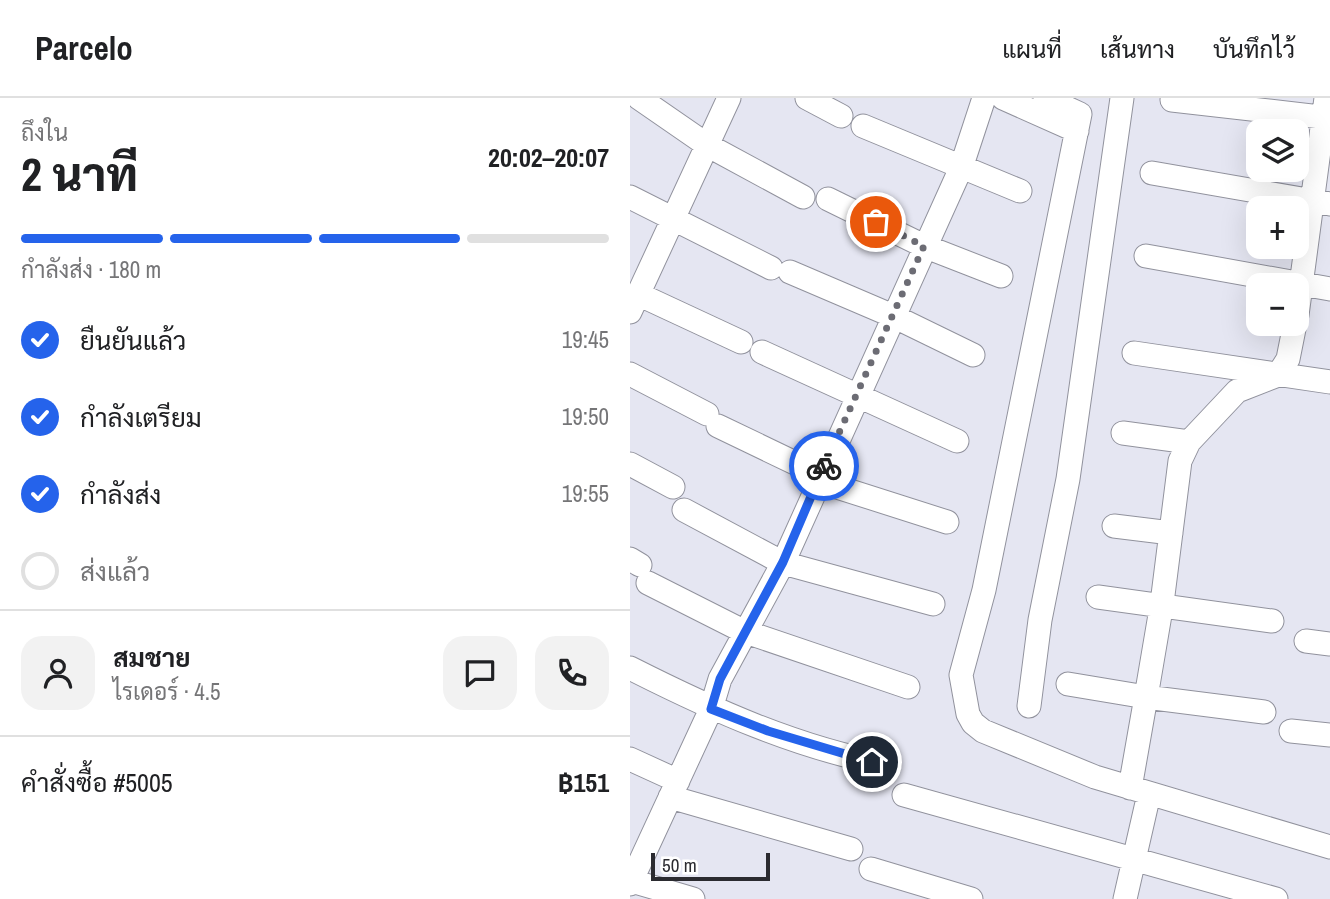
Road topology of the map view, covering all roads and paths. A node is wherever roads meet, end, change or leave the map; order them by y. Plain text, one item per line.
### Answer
1 (639, 98) edge
2 (729, 98) edge
3 (807, 98) edge
4 (984, 98) edge
5 (1003, 98) edge
6 (1045, 98) edge
7 (1122, 98) edge
8 (1172, 100) edge
9 (1218, 102) edge
10 (1327, 111) edge
11 (841, 116) dead end
12 (863, 126) dead end
13 (1077, 131) junction
14 (707, 145) junction
15 (961, 168) junction
16 (1152, 173) dead end
17 (1020, 191) dead end
18 (630, 197) edge
19 (803, 197) dead end
20 (828, 199) dead end
21 (1322, 203) edge
22 (674, 221) junction
23 (924, 246) junction
24 (1146, 256) dead end
25 (1306, 273) edge
26 (1246, 274) edge
27 (1000, 276) dead end
28 (1309, 286) edge
29 (1330, 289) edge
30 (635, 303) edge
31 (893, 316) junction
32 (1293, 336) edge
33 (741, 342) dead end
34 (762, 352) dead end
35 (1134, 353) dead end
36 (972, 355) dead end
37 (630, 374) edge
38 (1278, 375) junction
39 (1330, 382) edge
40 (858, 393) junction
41 (1123, 433) dead end
42 (957, 440) dead end
43 (1189, 442) junction
44 (630, 464) edge
45 (820, 475) junction
46 (673, 487) dead end
47 (684, 510) dead end
48 (947, 522) dead end
49 (1114, 526) dead end
50 (1171, 533) junction
51 (783, 562) junction
52 (640, 569) edge
53 (1098, 597) dead end
54 (1162, 603) junction
55 (933, 604) dead end
56 (1272, 621) dead end
57 (743, 631) junction
58 (1306, 641) dead end
59 (1330, 644) edge
60 (630, 668) edge
61 (1068, 684) dead end
62 (908, 687) dead end
63 (1146, 697) junction
64 (1029, 706) dead end
65 (711, 709) junction
66 (1264, 712) dead end
67 (1291, 731) dead end
68 (1330, 736) edge
69 (630, 759) edge
70 (889, 765) dead end
71 (674, 789) junction
72 (1139, 791) junction
73 (904, 795) dead end
74 (1330, 847) edge
75 (851, 849) dead end
76 (636, 855) edge
77 (1134, 861) junction
78 (871, 869) dead end
79 (631, 882) edge
80 (693, 899) edge
81 (971, 899) edge
82 (1125, 899) edge
83 (1276, 899) edge

1 - 14 street
2 - 14 street
3 - 11 street
4 - 15 street
5 - 13 street
6 - 13 street
7 - 64 street
8 - 9 street
9 - 10 street
10 - 21 street
12 - 15 street
13 - 72 street
14 - 19 street
14 - 22 street
15 - 17 street
15 - 23 street
16 - 21 street
18 - 22 street
20 - 23 street
21 - 25 street
22 - 30 street
22 - 31 street
23 - 27 street
23 - 31 street
24 - 26 street
28 - 29 street
30 - 33 street
31 - 36 street
31 - 40 street
32 - 38 street
34 - 40 street
35 - 38 street
37 - 45 street
38 - 39 street
38 - 43 street
40 - 42 street
40 - 45 street
41 - 43 street
43 - 50 street
44 - 46 street
45 - 48 street
45 - 51 street
47 - 51 street
49 - 50 street
50 - 54 street
51 - 55 street
51 - 57 street
52 - 57 street
53 - 54 street
54 - 56 street
54 - 63 street
57 - 62 street
57 - 65 street
58 - 59 street
60 - 65 street
61 - 63 street
63 - 66 street
63 - 72 street
65 - 70 street
65 - 71 street
67 - 68 street
69 - 71 street
71 - 75 street
71 - 76 street
72 - 74 street
72 - 77 street
73 - 77 street
76 - 79 street
77 - 82 street
77 - 83 street
78 - 81 street
79 - 80 street

